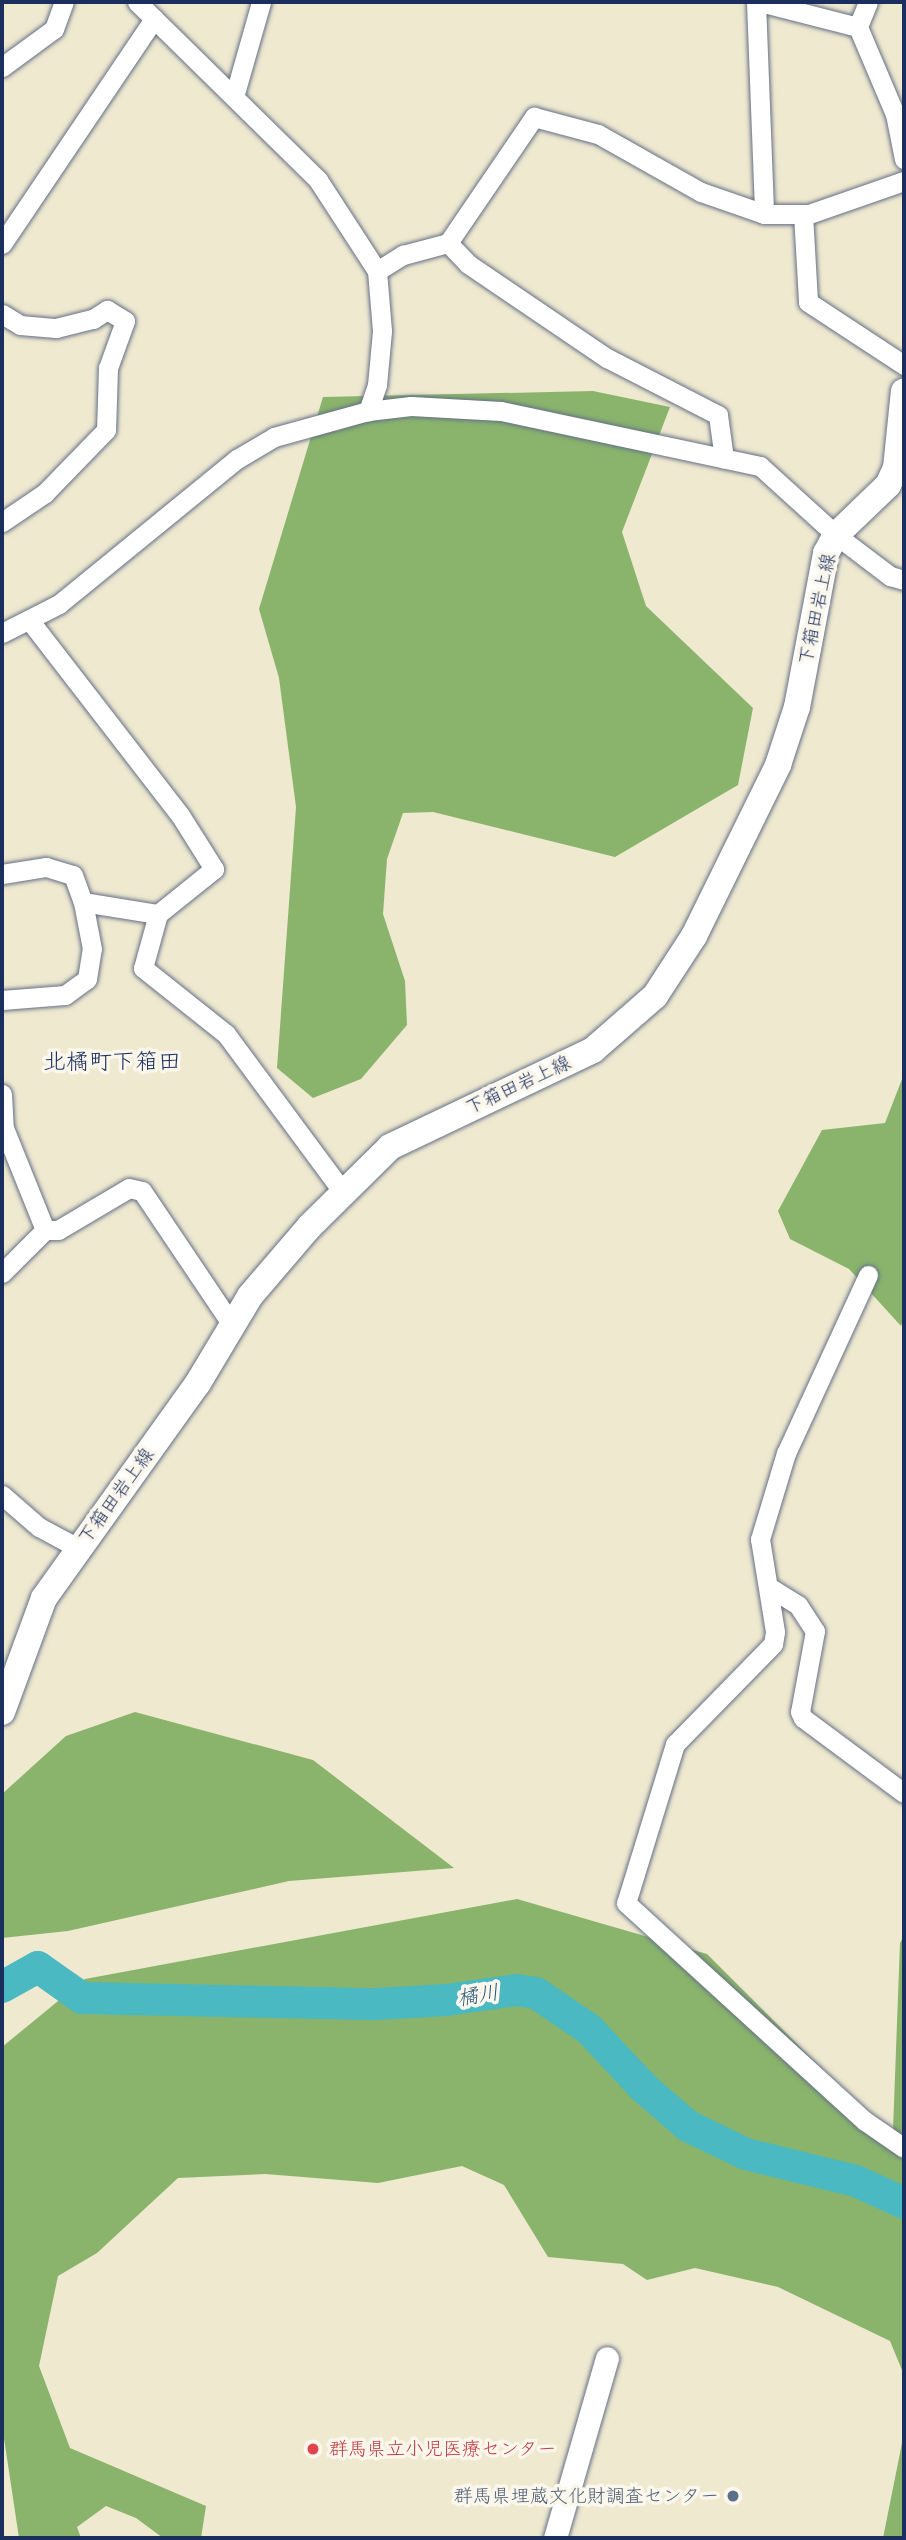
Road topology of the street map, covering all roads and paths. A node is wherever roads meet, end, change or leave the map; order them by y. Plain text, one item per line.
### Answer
1 (64, 2) edge
2 (138, 2) edge
3 (261, 2) edge
4 (758, 2) edge
5 (868, 2) edge
6 (154, 19) junction
7 (858, 27) junction
8 (2, 67) edge
9 (234, 97) junction
10 (900, 109) edge
11 (904, 159) edge
12 (904, 181) edge
13 (764, 214) junction
14 (803, 214) junction
15 (448, 243) junction
16 (2, 244) edge
17 (377, 271) junction
18 (2, 314) edge
19 (904, 365) edge
20 (904, 391) edge
21 (368, 411) junction
22 (724, 459) junction
23 (2, 522) edge
24 (836, 535) junction
25 (904, 580) edge
26 (30, 621) junction
27 (2, 633) edge
28 (2, 874) edge
29 (83, 902) junction
30 (158, 914) junction
31 (2, 1000) edge
32 (2, 1094) edge
33 (340, 1188) dead end
34 (45, 1230) junction
35 (2, 1273) edge
36 (868, 1275) dead end
37 (232, 1325) junction
38 (2, 1495) edge
39 (78, 1548) junction
40 (769, 1587) junction
41 (2, 1712) edge
42 (904, 1793) edge
43 (904, 2148) edge
44 (607, 2357) dead end
45 (555, 2538) edge

1 - 8 street
2 - 6 street
3 - 9 street
4 - 7 street
4 - 13 street
5 - 7 street
6 - 9 street
6 - 16 street
7 - 10 street
9 - 17 street
10 - 11 street
12 - 14 street
13 - 14 street
13 - 15 street
14 - 19 street
15 - 17 street
15 - 22 street
17 - 21 street
18 - 23 street
20 - 24 main road, 下箱田岩上線
21 - 22 street
21 - 26 street
22 - 24 street
24 - 25 street
24 - 37 main road, 下箱田岩上線
26 - 27 street
26 - 30 street
28 - 29 street
29 - 30 street
29 - 31 street
30 - 33 street
32 - 34 street
34 - 35 street
34 - 37 street
36 - 40 street
37 - 39 main road, 下箱田岩上線
38 - 39 street
39 - 41 main road, 下箱田岩上線
40 - 42 street
40 - 43 street
44 - 45 street

